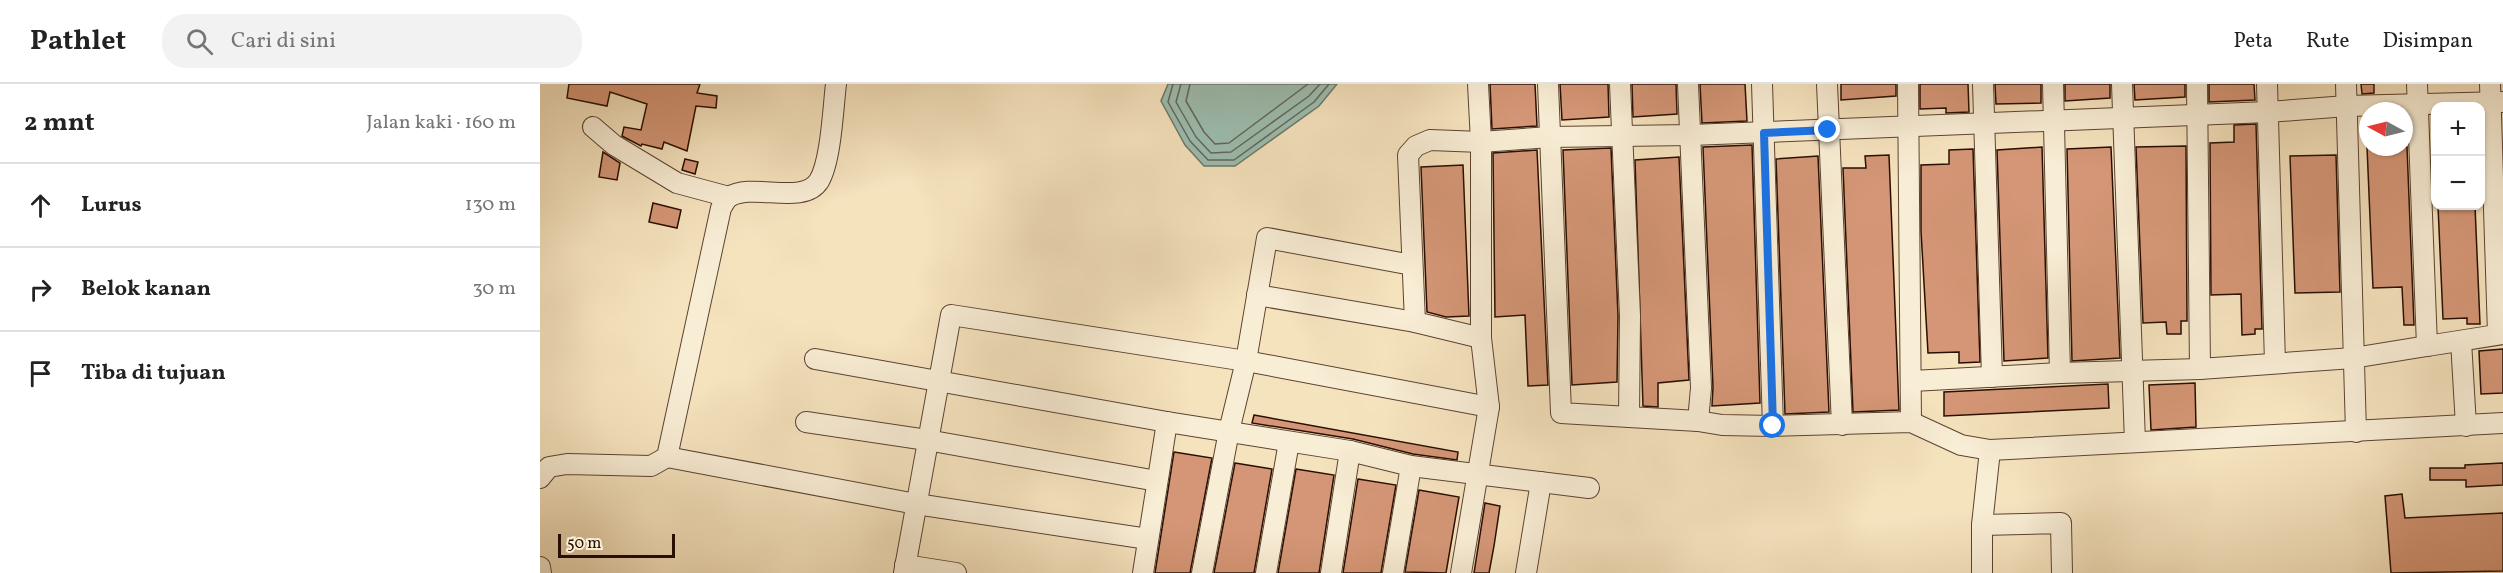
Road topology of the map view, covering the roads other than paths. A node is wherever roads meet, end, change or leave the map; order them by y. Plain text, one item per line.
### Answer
1 (836, 84) edge
2 (1478, 84) edge
3 (1548, 84) edge
4 (1620, 84) edge
5 (1688, 84) edge
6 (1762, 84) edge
7 (1827, 84) edge
8 (1908, 84) edge
9 (1983, 84) edge
10 (2053, 84) edge
11 (2122, 84) edge
12 (2197, 84) edge
13 (2267, 84) edge
14 (2346, 84) edge
15 (2417, 84) edge
16 (2495, 96) edge
17 (2418, 104) junction
18 (2347, 106) junction
19 (2268, 112) junction
20 (2199, 115) junction
21 (2123, 118) junction
22 (2054, 120) junction
23 (1984, 124) junction
24 (593, 127) dead end
25 (1909, 127) junction
26 (1828, 130) junction
27 (1764, 133) junction
28 (1691, 135) junction
29 (1622, 136) junction
30 (1550, 137) junction
31 (1481, 142) junction
32 (729, 197) junction
33 (1412, 265) junction
34 (1257, 295) junction
35 (1415, 322) junction
36 (2501, 334) edge
37 (1481, 338) junction
38 (2461, 341) junction
39 (2427, 346) junction
40 (2353, 358) junction
41 (815, 359) dead end
42 (1246, 361) junction
43 (2276, 363) junction
44 (2200, 369) junction
45 (2132, 372) junction
46 (2060, 373) junction
47 (1992, 377) junction
48 (1912, 381) junction
49 (937, 382) junction
50 (1489, 407) junction
51 (1629, 417) junction
52 (1698, 421) junction
53 (806, 422) dead end
54 (1167, 422) junction
55 (1911, 422) junction
56 (2503, 423) edge
57 (1842, 425) junction
58 (1773, 426) junction
59 (2466, 426) junction
60 (1229, 431) junction
61 (2356, 432) junction
62 (927, 441) junction
63 (1289, 441) junction
64 (2135, 442) junction
65 (1990, 450) junction
66 (1350, 451) junction
67 (667, 458) junction
68 (1411, 466) junction
69 (1476, 474) junction
70 (540, 478) edge
71 (1157, 481) junction
72 (1541, 483) junction
73 (1589, 488) dead end
74 (916, 504) junction
75 (1982, 525) junction
76 (1148, 539) junction
77 (540, 567) edge
78 (905, 569) edge
79 (541, 573) edge
80 (956, 573) edge
81 (1143, 573) edge
82 (1202, 573) edge
83 (1266, 573) edge
84 (1331, 573) edge
85 (1393, 573) edge
86 (1461, 573) edge
87 (1526, 573) edge
88 (1982, 573) edge
89 (2062, 573) edge

1 - 32 street
2 - 31 street
3 - 30 street
4 - 29 street
5 - 28 street
6 - 27 street
7 - 26 street
8 - 25 street
9 - 23 street
10 - 22 street
11 - 21 street
12 - 20 street
13 - 19 street
14 - 18 street
15 - 17 street
16 - 17 street
16 - 36 street
17 - 18 street
17 - 39 street
18 - 19 street
18 - 40 street
19 - 20 street
19 - 43 street
20 - 21 street
20 - 44 street
21 - 22 street
21 - 45 street
22 - 23 street
22 - 46 street
23 - 25 street
23 - 47 street
24 - 32 street
25 - 26 street
25 - 48 street
26 - 27 street
26 - 57 street
27 - 28 street
27 - 58 street
28 - 29 street
28 - 52 street
29 - 30 street
29 - 51 street
30 - 31 street
30 - 51 street
31 - 33 street
31 - 37 street
32 - 67 street
33 - 34 street
33 - 35 street
34 - 35 street
34 - 42 street
35 - 37 street
36 - 38 street
37 - 50 street
38 - 39 street
38 - 59 street
39 - 40 street
40 - 43 street
40 - 61 street
41 - 49 street
42 - 49 street
42 - 50 street
42 - 60 street
43 - 44 street
44 - 45 street
45 - 46 street
45 - 64 street
46 - 47 street
47 - 48 street
48 - 55 street
49 - 54 street
49 - 62 street
50 - 69 street
51 - 52 street
52 - 58 street
53 - 62 street
54 - 60 street
54 - 71 street
55 - 57 street
55 - 65 street
56 - 59 street
57 - 58 street
59 - 61 street
60 - 63 street
60 - 82 street
61 - 64 street
62 - 71 street
62 - 74 street
63 - 66 street
63 - 83 street
64 - 65 street
65 - 75 street
66 - 68 street
66 - 84 street
67 - 70 street
67 - 74 street
68 - 69 street
68 - 85 street
69 - 72 street
69 - 86 street
71 - 76 street
72 - 73 street
72 - 87 street
74 - 76 street
74 - 78 street
75 - 88 street
75 - 89 street
76 - 81 street
77 - 79 street
78 - 80 street

